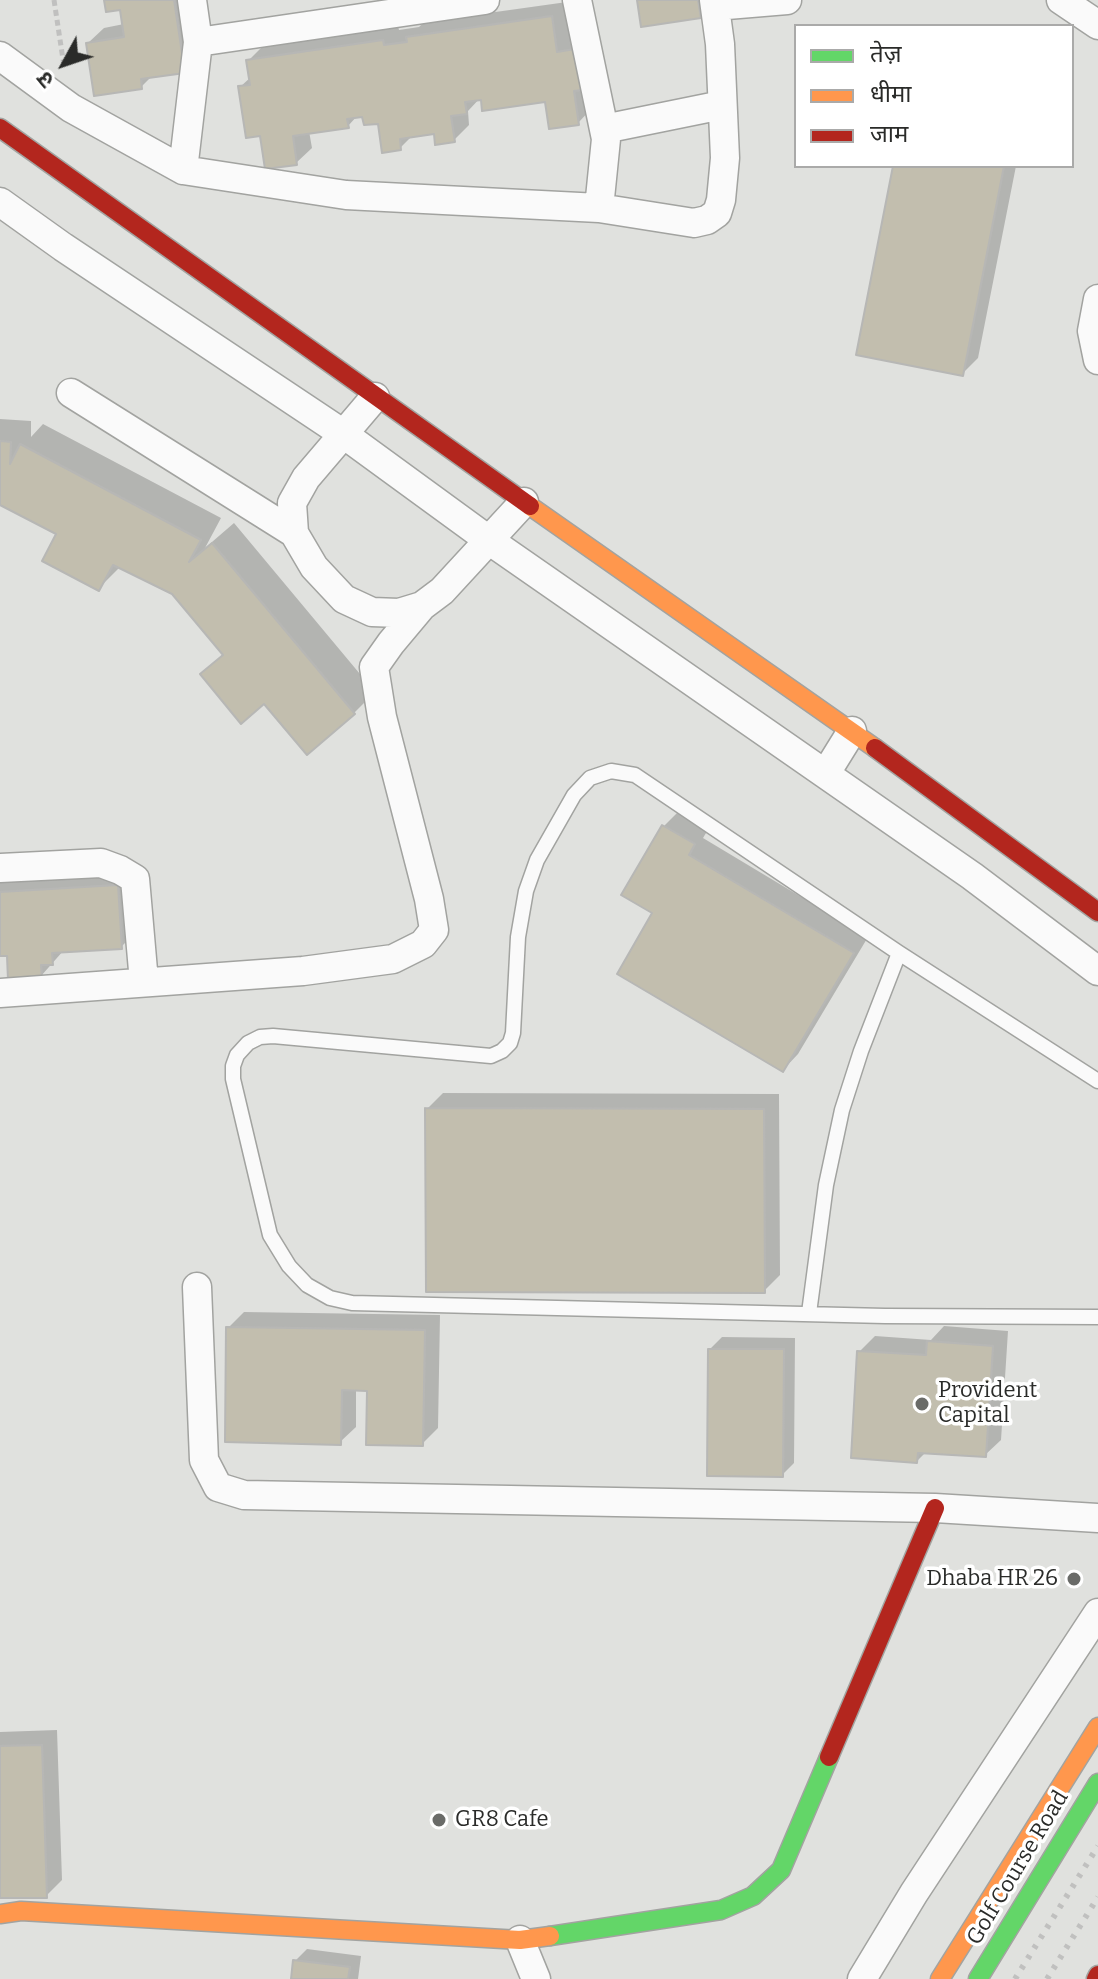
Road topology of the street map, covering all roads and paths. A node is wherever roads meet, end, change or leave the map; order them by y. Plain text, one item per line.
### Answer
1 (54, 0) edge
2 (192, 0) edge
3 (485, 0) edge
4 (577, 0) edge
5 (787, 0) edge
6 (1061, 0) edge
7 (715, 3) edge
8 (1098, 25) edge
9 (198, 42) junction
10 (0, 56) edge
11 (722, 105) junction
12 (71, 108) junction
13 (0, 128) edge
14 (604, 129) junction
15 (183, 170) junction
16 (0, 202) edge
17 (599, 208) junction
18 (1098, 299) edge
19 (1098, 360) edge
20 (71, 393) dead end
21 (375, 397) junction
22 (342, 433) junction
23 (524, 502) junction
24 (294, 533) junction
25 (490, 541) junction
26 (422, 606) junction
27 (852, 731) junction
28 (826, 773) junction
29 (999, 837) junction
30 (0, 868) edge
31 (972, 876) junction
32 (1098, 912) edge
33 (899, 953) junction
34 (1098, 971) edge
35 (144, 982) junction
36 (0, 993) edge
37 (1098, 1081) edge
38 (197, 1287) dead end
39 (809, 1313) junction
40 (1098, 1317) edge
41 (935, 1508) junction
42 (1098, 1518) edge
43 (1098, 1613) edge
44 (1098, 1727) edge
45 (1098, 1783) edge
46 (0, 1914) edge
47 (520, 1940) junction
48 (536, 1979) edge
49 (862, 1979) edge
50 (940, 1979) edge
51 (978, 1979) edge

1 - 12 path
2 - 9 street
3 - 9 street
4 - 14 street
5 - 7 street
6 - 8 street
7 - 11 street
9 - 15 street
10 - 12 street
11 - 14 street
11 - 17 street
12 - 15 street
13 - 21 street
14 - 17 street
15 - 17 street
16 - 22 street
18 - 19 street
20 - 24 street
21 - 22 street
21 - 23 street
22 - 24 street
22 - 25 street
23 - 25 street
23 - 27 street
24 - 26 street
25 - 26 street
25 - 28 street
26 - 35 street
27 - 28 street
27 - 29 street
28 - 31 street
29 - 31 street
29 - 32 street
30 - 35 street
31 - 34 street
33 - 37 lane
33 - 39 lane
33 - 39 lane
35 - 36 street
38 - 41 street
39 - 40 lane
41 - 42 street
41 - 47 street
43 - 49 street
44 - 50 street
45 - 51 street, Golf Course Road
46 - 47 street
47 - 48 street

